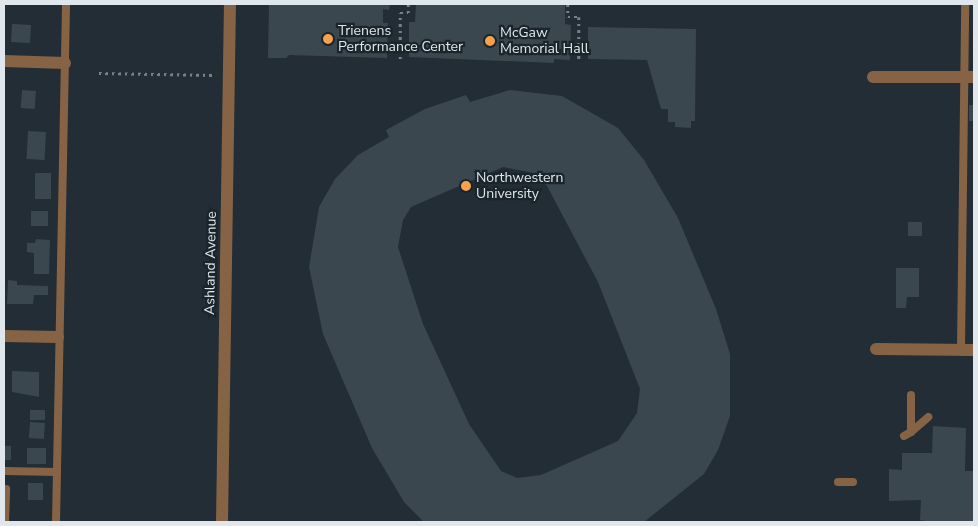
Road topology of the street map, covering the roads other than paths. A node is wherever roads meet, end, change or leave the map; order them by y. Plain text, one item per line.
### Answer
1 (66, 4) edge
2 (230, 4) edge
3 (965, 4) edge
4 (4, 61) edge
5 (65, 62) junction
6 (873, 77) dead end
7 (969, 77) edge
8 (4, 336) edge
9 (58, 337) junction
10 (961, 349) junction
11 (876, 350) dead end
12 (974, 350) edge
13 (911, 395) dead end
14 (928, 418) dead end
15 (4, 471) edge
16 (56, 472) junction
17 (838, 482) dead end
18 (853, 482) dead end
19 (6, 489) dead end
20 (5, 511) edge
21 (6, 522) edge
22 (56, 522) edge
23 (222, 522) edge

1 - 5 lane
2 - 23 street, Ashland Avenue
3 - 7 lane
4 - 5 street
5 - 9 lane
6 - 7 street
7 - 10 lane
8 - 9 street
9 - 16 lane
10 - 11 street
10 - 12 street
13 - 14 lane
15 - 16 lane
16 - 22 lane
17 - 18 lane
19 - 20 lane
20 - 21 lane

